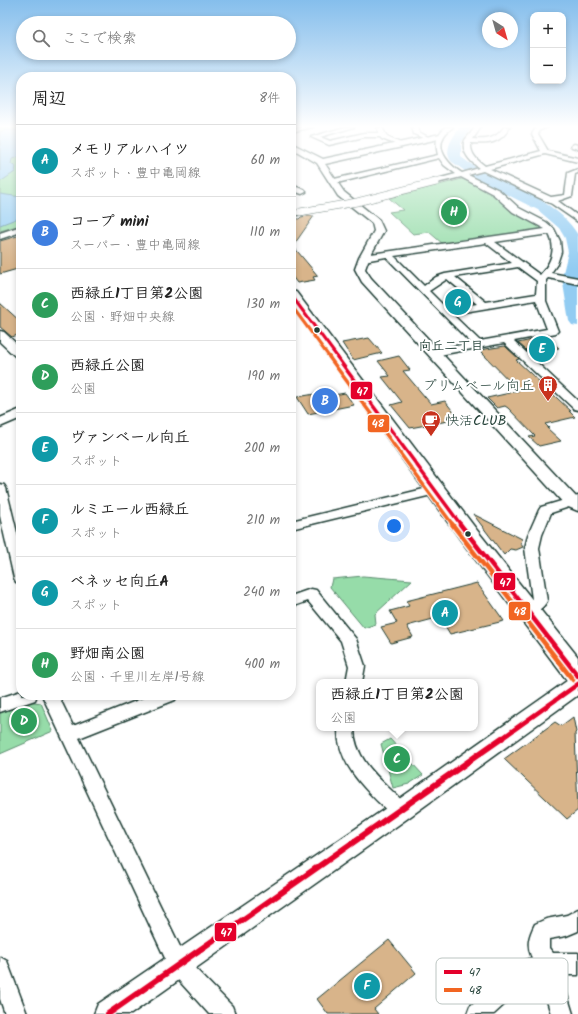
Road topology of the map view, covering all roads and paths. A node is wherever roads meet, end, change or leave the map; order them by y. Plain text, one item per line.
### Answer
1 (327, 174) edge
2 (364, 174) edge
3 (462, 174) edge
4 (463, 174) edge
5 (494, 174) edge
6 (572, 174) edge
7 (440, 181) junction
8 (332, 182) junction
9 (296, 189) edge
10 (302, 192) dead end
11 (550, 200) junction
12 (353, 204) junction
13 (296, 213) edge
14 (578, 220) edge
15 (16, 231) edge
16 (551, 231) junction
17 (0, 236) edge
18 (488, 240) junction
19 (388, 255) junction
20 (364, 258) junction
21 (519, 264) junction
22 (448, 276) junction
23 (543, 277) junction
24 (578, 281) edge
25 (424, 290) junction
26 (541, 296) junction
27 (296, 302) edge
28 (484, 306) junction
29 (445, 312) junction
30 (0, 335) edge
31 (506, 340) junction
32 (478, 345) junction
33 (16, 350) edge
34 (434, 353) junction
35 (578, 407) edge
36 (16, 415) edge
37 (0, 422) edge
38 (0, 488) edge
39 (436, 490) junction
40 (576, 503) edge
41 (296, 524) edge
42 (16, 557) edge
43 (296, 600) edge
44 (527, 610) junction
45 (578, 676) edge
46 (355, 679) edge
47 (578, 684) edge
48 (16, 699) edge
49 (52, 700) edge
50 (156, 700) edge
51 (0, 705) edge
52 (346, 731) edge
53 (69, 735) junction
54 (400, 812) junction
55 (578, 919) edge
56 (543, 958) edge
57 (179, 966) junction
58 (0, 968) edge
59 (489, 1004) edge
60 (559, 1004) edge
61 (16, 1014) edge
62 (108, 1014) edge
63 (224, 1014) edge
64 (478, 1014) edge
65 (562, 1014) edge

1 - 8 street
2 - 8 street
3 - 7 street
4 - 16 street
5 - 11 street
6 - 11 street
7 - 12 street
7 - 13 street, bridge
8 - 12 street
9 - 10 street
11 - 14 street
12 - 20 street
15 - 17 street
16 - 18 street
16 - 23 street
18 - 19 street
18 - 21 street
19 - 20 street
19 - 25 street
20 - 34 street
21 - 22 street
21 - 23 street
22 - 25 street
22 - 28 street
23 - 24 street
23 - 26 street
25 - 29 street
26 - 28 street
26 - 31 street
27 - 39 main road
28 - 29 street
29 - 32 street
30 - 33 street
31 - 32 street
31 - 35 street
32 - 34 street
34 - 40 street
36 - 37 street
38 - 42 street
39 - 41 street
39 - 44 main road
40 - 44 street
43 - 46 street
44 - 45 main road
47 - 54 street
48 - 51 street
49 - 53 street
50 - 53 street
52 - 54 street
53 - 57 street
54 - 57 street
55 - 56 street
57 - 62 street
57 - 63 street
58 - 61 street
59 - 64 street
60 - 65 street

